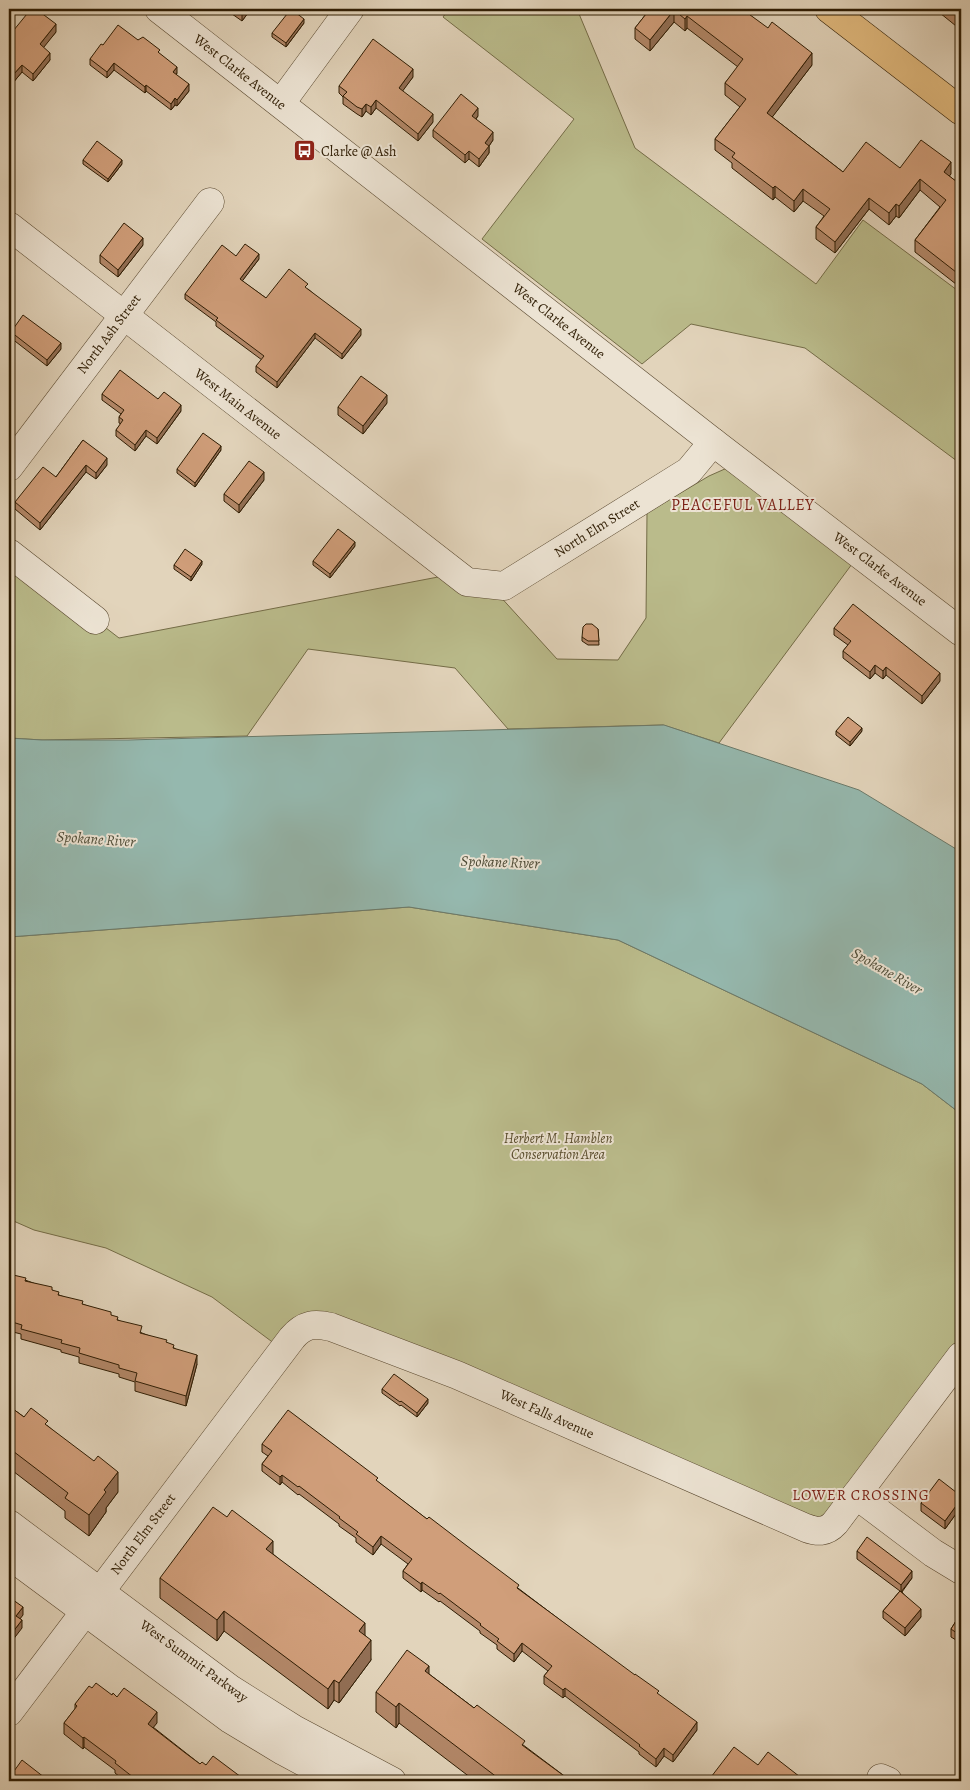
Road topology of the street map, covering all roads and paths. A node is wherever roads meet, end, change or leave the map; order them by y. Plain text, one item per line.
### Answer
1 (159, 9) edge
2 (350, 9) edge
3 (829, 9) edge
4 (281, 103) junction
5 (961, 111) edge
6 (210, 202) dead end
7 (9, 226) edge
8 (124, 315) junction
9 (714, 442) junction
10 (9, 467) edge
11 (9, 553) edge
12 (467, 582) joint
13 (95, 620) dead end
14 (961, 632) edge
15 (278, 1356) joint
16 (961, 1356) edge
17 (856, 1495) junction
18 (9, 1524) edge
19 (9, 1555) edge
20 (961, 1570) edge
21 (92, 1601) junction
22 (9, 1712) edge
23 (340, 1781) edge
24 (392, 1781) edge

1 - 4 street, West Clarke Avenue
2 - 4 street
3 - 5 main road
4 - 9 street, West Clarke Avenue
6 - 8 street, North Ash Street
7 - 8 street, West Main Avenue
8 - 10 street, North Ash Street
8 - 12 street, West Main Avenue
9 - 12 street, North Elm Street
9 - 14 street, West Clarke Avenue
11 - 13 street
15 - 17 street, West Falls Avenue
15 - 21 street, North Elm Street
16 - 17 street
17 - 20 street
18 - 21 street, West Summit Parkway
19 - 21 street, West Summit Parkway
21 - 22 street, North Elm Street
21 - 23 street, West Summit Parkway
21 - 24 street, West Summit Parkway

